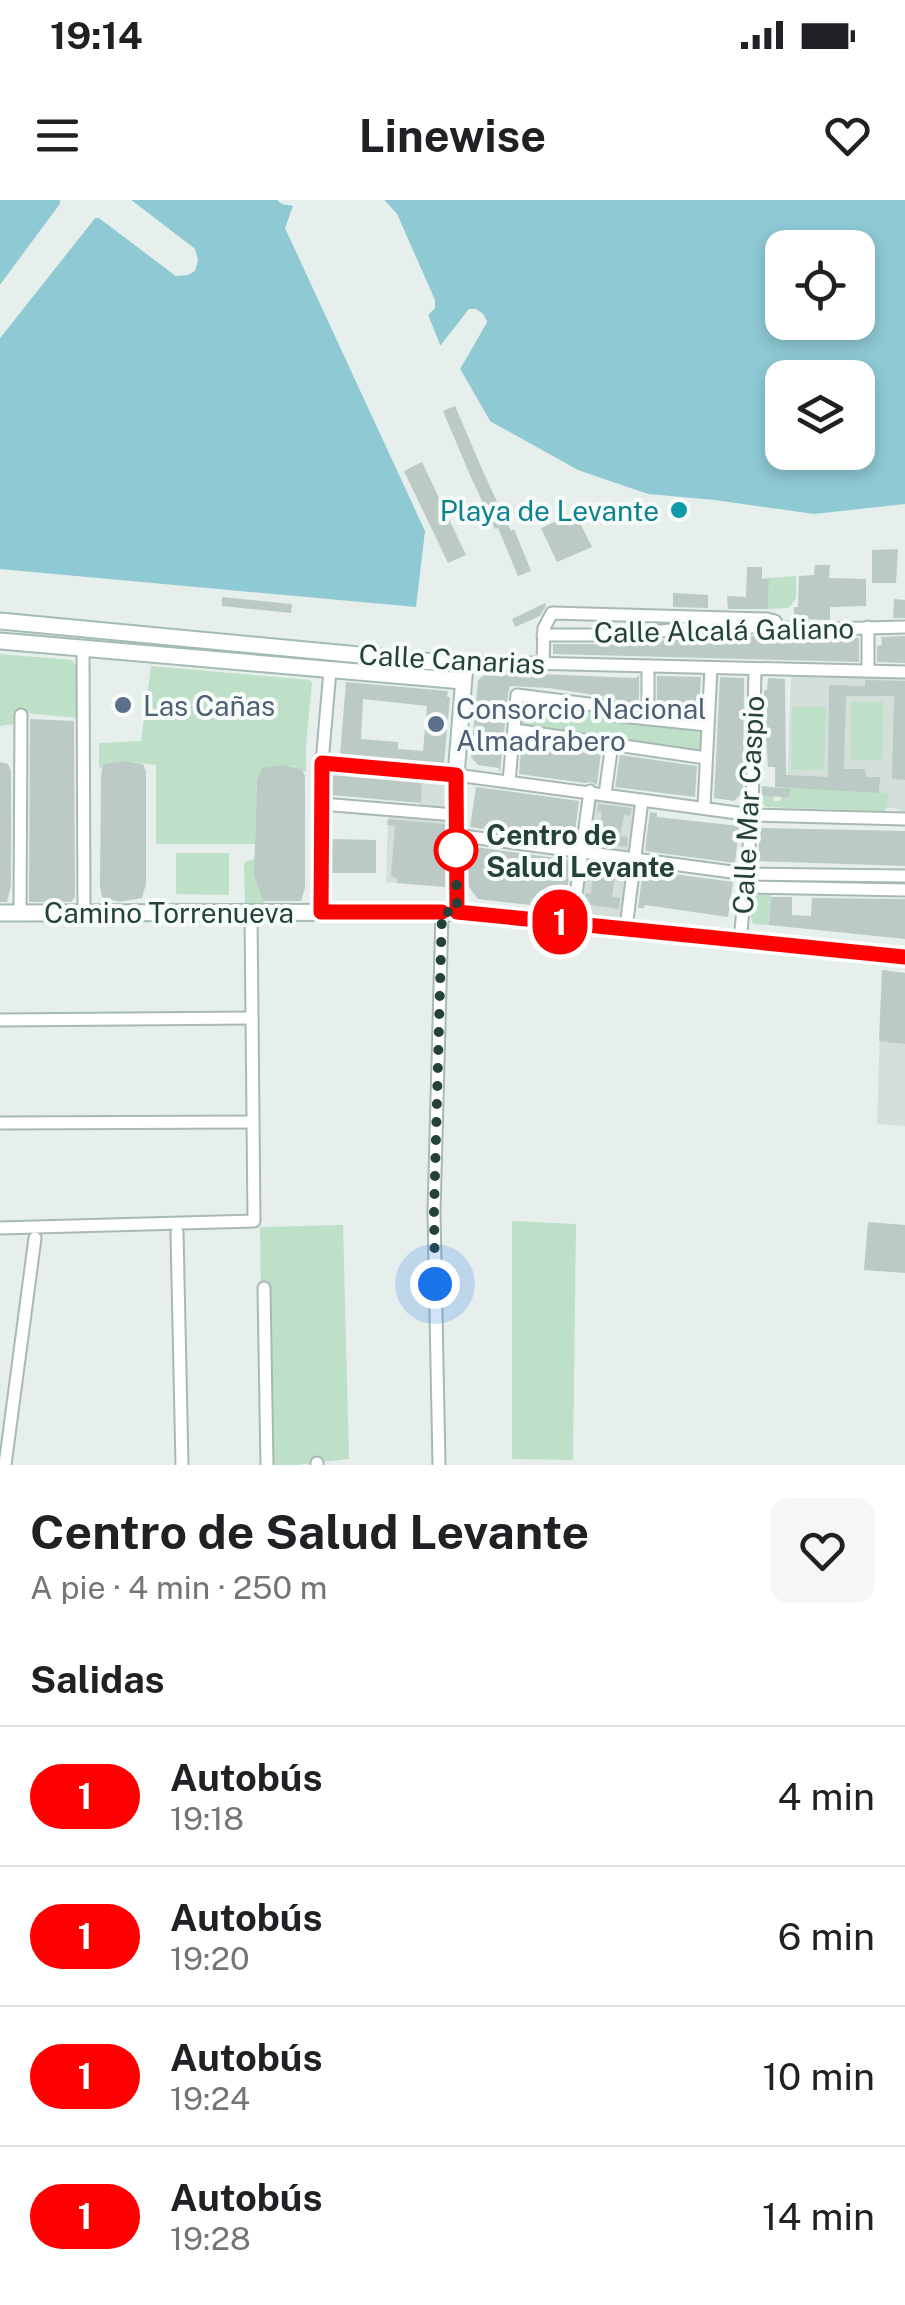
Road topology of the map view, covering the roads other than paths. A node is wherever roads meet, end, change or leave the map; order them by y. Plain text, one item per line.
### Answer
1 (0, 621) edge
2 (868, 627) junction
3 (905, 627) edge
4 (778, 628) junction
5 (543, 635) junction
6 (0, 641) edge
7 (83, 648) junction
8 (542, 664) junction
9 (648, 666) junction
10 (711, 668) junction
11 (755, 669) junction
12 (330, 670) junction
13 (868, 671) junction
14 (905, 672) edge
15 (464, 673) junction
16 (21, 715) dead end
17 (648, 718) junction
18 (707, 725) junction
19 (514, 730) junction
20 (612, 744) junction
21 (706, 758) junction
22 (322, 763) junction
23 (456, 775) junction
24 (509, 781) junction
25 (590, 791) junction
26 (605, 794) junction
27 (642, 800) junction
28 (322, 804) junction
29 (704, 808) junction
30 (456, 815) junction
31 (752, 815) junction
32 (905, 819) edge
33 (456, 835) junction
34 (582, 852) junction
35 (634, 859) junction
36 (905, 876) edge
37 (746, 881) junction
38 (905, 890) edge
39 (20, 912) junction
40 (84, 912) junction
41 (321, 912) junction
42 (450, 912) junction
43 (0, 913) edge
44 (252, 913) junction
45 (572, 924) junction
46 (626, 928) junction
47 (740, 941) junction
48 (905, 957) edge
49 (252, 1018) junction
50 (0, 1020) edge
51 (253, 1122) junction
52 (0, 1123) edge
53 (0, 1228) edge
54 (176, 1232) dead end
55 (35, 1238) dead end
56 (264, 1288) dead end
57 (5, 1465) edge
58 (182, 1465) edge
59 (267, 1465) edge
60 (439, 1465) edge

1 - 15 main road, Calle Canarias
2 - 3 street, Calle Alcalá Galiano
2 - 4 street, Calle Alcalá Galiano
2 - 13 street
4 - 5 street, Calle Alcalá Galiano
4 - 5 street
5 - 8 street
6 - 7 main road, Calle Canarias
7 - 12 main road, Calle Canarias
7 - 40 street
8 - 9 street, Calle Canarias
8 - 15 street, Calle Canarias
9 - 10 street, Calle Canarias
9 - 17 street
10 - 11 street, Calle Canarias
10 - 18 street
11 - 13 street, Calle Canarias
11 - 31 street, Calle Mar Caspio
12 - 15 main road, Calle Canarias
12 - 22 street
13 - 14 street, Calle Canarias
15 - 23 main road
16 - 39 street
17 - 18 street
17 - 19 street
18 - 21 street
19 - 20 street
19 - 24 street
20 - 21 street
20 - 26 street
21 - 29 street
22 - 23 street
22 - 28 street
23 - 24 street
23 - 30 main road
24 - 25 street
25 - 26 street
25 - 34 street
26 - 27 street
27 - 29 street
27 - 35 street
28 - 30 street
28 - 41 street
29 - 31 street
30 - 33 main road
31 - 32 street
31 - 37 street, Calle Mar Caspio
33 - 34 street
33 - 42 main road
34 - 35 street
34 - 45 street
35 - 37 street
35 - 46 street
36 - 37 street
37 - 38 street
37 - 47 street, Calle Mar Caspio
39 - 40 main road, Camino Torrenueva
39 - 43 main road, Camino Torrenueva
40 - 44 main road, Camino Torrenueva
41 - 42 main road, Camino Torrenueva
41 - 44 main road, Camino Torrenueva
42 - 45 main road, Camino Torrenueva
42 - 60 street
44 - 49 street
45 - 46 main road, Camino Torrenueva
46 - 47 main road, Camino Torrenueva
47 - 48 main road, Camino Torrenueva
49 - 50 street
49 - 51 street
51 - 52 street
51 - 53 street
54 - 58 street
55 - 57 street
56 - 59 street

